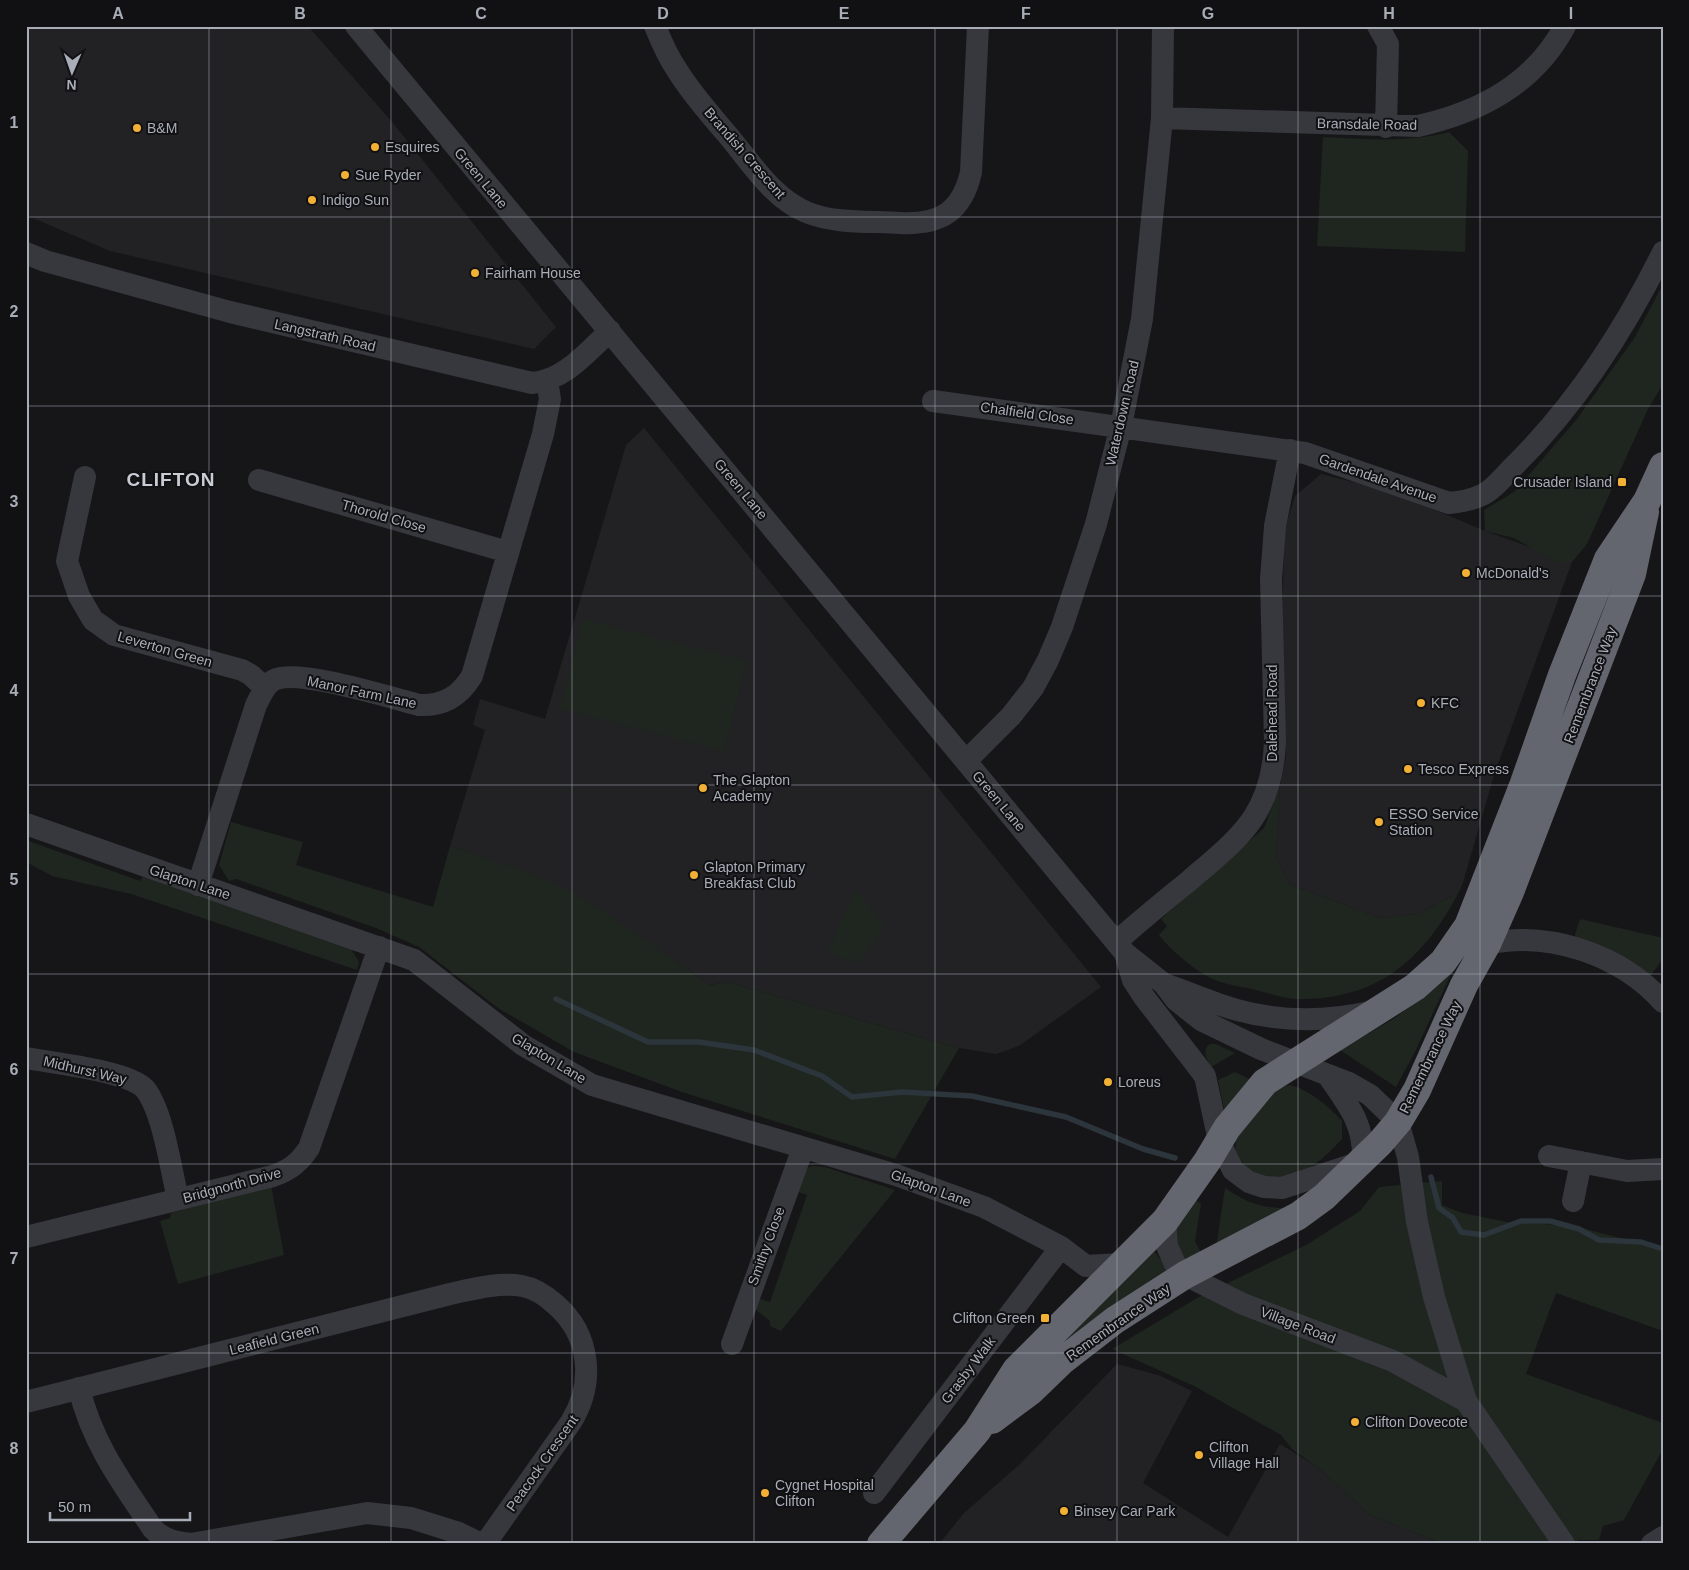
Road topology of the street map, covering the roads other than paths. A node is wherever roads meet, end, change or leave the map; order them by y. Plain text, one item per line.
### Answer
1 (356, 26) edge
2 (655, 26) edge
3 (978, 26) edge
4 (1163, 26) edge
5 (1378, 26) edge
6 (1565, 26) edge
7 (1162, 118) junction
8 (1386, 126) junction
9 (1663, 252) edge
10 (26, 253) edge
11 (610, 331) junction
12 (547, 381) junction
13 (933, 401) dead end
14 (1120, 426) junction
15 (1290, 450) junction
16 (1663, 466) edge
17 (85, 477) dead end
18 (259, 480) dead end
19 (1647, 501) junction
20 (508, 552) junction
21 (265, 688) junction
22 (966, 761) junction
23 (26, 824) edge
24 (198, 885) junction
25 (1510, 892) junction
26 (1536, 939) junction
27 (1487, 944) junction
28 (380, 947) junction
29 (1120, 947) junction
30 (1164, 984) junction
31 (1663, 1002) edge
32 (1383, 1009) junction
33 (26, 1058) edge
34 (1295, 1062) junction
35 (1329, 1077) junction
36 (1398, 1122) junction
37 (1218, 1142) junction
38 (803, 1148) junction
39 (1549, 1156) dead end
40 (1361, 1161) junction
41 (1580, 1162) junction
42 (1663, 1169) edge
43 (178, 1199) junction
44 (1572, 1201) dead end
45 (1165, 1221) junction
46 (26, 1237) edge
47 (1061, 1247) junction
48 (1120, 1264) junction
49 (1086, 1266) junction
50 (1185, 1274) junction
51 (523, 1286) joint
52 (1086, 1298) junction
53 (732, 1344) dead end
54 (79, 1388) junction
55 (1466, 1401) junction
56 (26, 1402) edge
57 (977, 1431) junction
58 (874, 1493) dead end
59 (1663, 1537) edge
60 (482, 1544) edge
61 (485, 1544) edge
62 (881, 1544) edge
63 (1564, 1544) edge
64 (1652, 1544) edge

1 - 11 street, Green Lane
2 - 3 street, Brandish Crescent
4 - 7 street, Waterdown Road
5 - 8 street
6 - 8 street, Bransdale Road
7 - 8 street, Bransdale Road
7 - 14 street, Waterdown Road
9 - 15 street, Gardendale Avenue
10 - 12 street, Langstrath Road
11 - 12 street
11 - 22 street, Green Lane
12 - 20 street, Manor Farm Lane
13 - 14 street, Chalfield Close
14 - 15 street, Gardendale Avenue
14 - 22 street, Waterdown Road
15 - 29 street, Dalehead Road
16 - 19 highway, Remembrance Way
17 - 21 street, Leverton Green
18 - 20 street, Thorold Close
19 - 25 highway, Remembrance Way
19 - 32 highway, Remembrance Way
20 - 21 street, Manor Farm Lane
21 - 24 street
22 - 29 street, Green Lane
23 - 24 street, Glapton Lane
24 - 28 street, Glapton Lane
25 - 26 street
25 - 27 highway, Remembrance Way
26 - 27 street
26 - 31 street
27 - 36 highway, Remembrance Way
28 - 38 street, Glapton Lane
28 - 43 street, Bridgnorth Drive
29 - 30 street, Green Lane
29 - 37 street, Green Lane
30 - 32 street, Green Lane
30 - 34 street, Green Lane
32 - 34 highway, Remembrance Way
33 - 43 street, Midhurst Way
34 - 35 street, Green Lane
34 - 37 highway, Remembrance Way
35 - 36 street, Green Lane
35 - 40 street
36 - 40 highway, Remembrance Way
36 - 55 street, Village Road
37 - 40 street, Green Lane
37 - 45 highway, Remembrance Way
38 - 47 street, Glapton Lane
38 - 53 street, Smithy Close
39 - 41 street
40 - 50 highway, Remembrance Way
41 - 42 street
41 - 44 street
43 - 46 street, Bridgnorth Drive
45 - 48 highway, Remembrance Way
45 - 50 street, Village Road
47 - 49 street, Glapton Lane
47 - 58 street, Grasby Walk
48 - 49 street
48 - 52 highway, Remembrance Way
49 - 52 street
50 - 55 street, Village Road
50 - 57 highway, Remembrance Way
51 - 54 street, Leafield Green
51 - 61 street, Peacock Crescent
52 - 57 highway, Remembrance Way
54 - 56 street, Leafield Green
54 - 60 street
55 - 63 street, Village Road
57 - 62 highway, Remembrance Way
59 - 64 street

